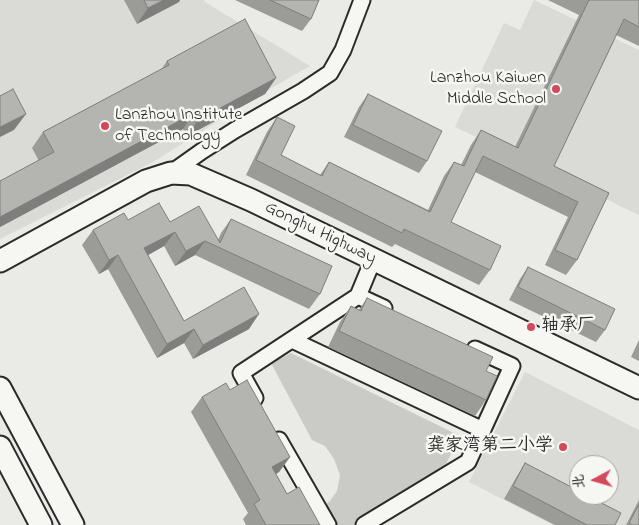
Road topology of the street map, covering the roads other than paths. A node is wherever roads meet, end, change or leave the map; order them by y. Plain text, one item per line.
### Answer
1 (362, 0) edge
2 (171, 173) junction
3 (373, 260) junction
4 (0, 261) edge
5 (358, 296) junction
6 (394, 313) edge
7 (292, 340) junction
8 (458, 342) edge
9 (0, 388) edge
10 (639, 388) edge
11 (260, 407) edge
12 (270, 424) edge
13 (483, 430) junction
14 (0, 447) edge
15 (41, 525) edge
16 (73, 525) edge
17 (328, 525) edge
18 (364, 525) edge

1 - 2 street
2 - 3 main road, Gonghu Highway
2 - 4 main road, Gonghu Highway
3 - 5 street
3 - 10 main road, Gonghu Highway
5 - 6 street
5 - 7 street
7 - 11 street
7 - 13 street
8 - 13 street
9 - 16 main road
12 - 17 street
13 - 18 street
14 - 15 main road

